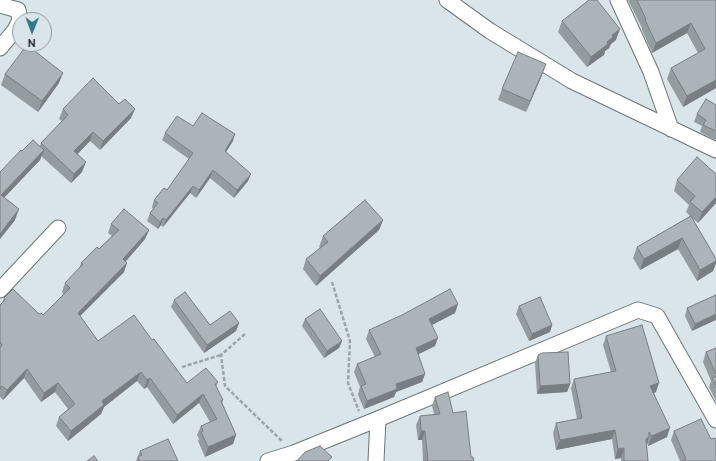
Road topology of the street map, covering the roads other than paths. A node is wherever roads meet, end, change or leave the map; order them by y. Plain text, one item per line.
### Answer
1 (447, 0) edge
2 (618, 0) edge
3 (0, 5) edge
4 (0, 48) edge
5 (671, 129) junction
6 (716, 150) edge
7 (58, 228) dead end
8 (0, 290) edge
9 (378, 419) junction
10 (716, 420) edge
11 (268, 461) edge
12 (376, 461) edge

1 - 5 street
2 - 5 street
3 - 4 street
5 - 6 street
7 - 8 street
9 - 10 street
9 - 11 street
9 - 12 street

